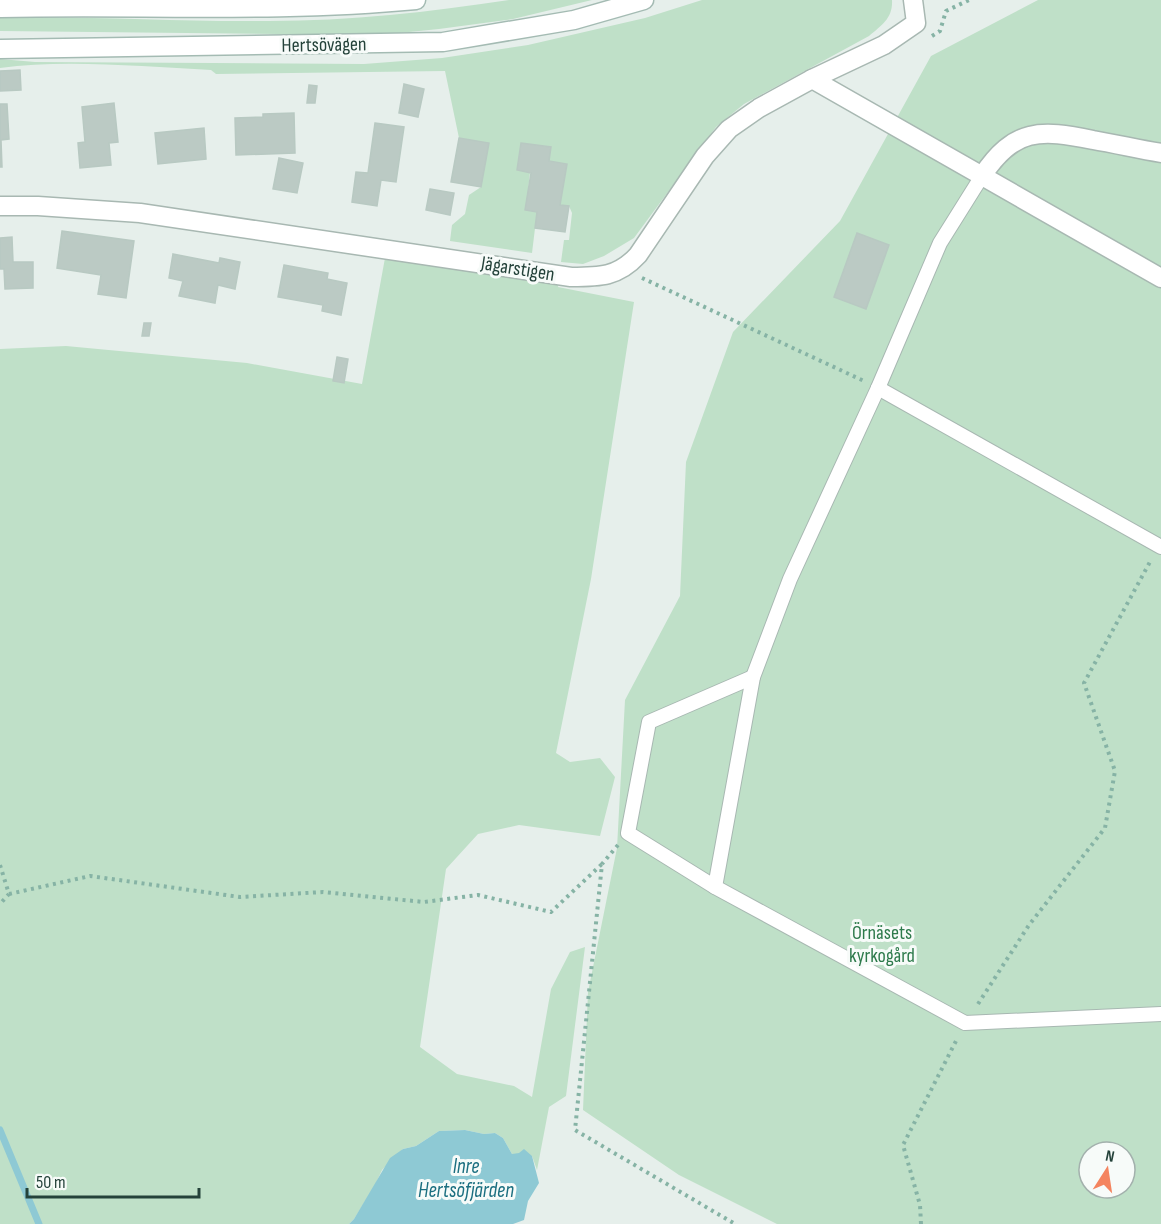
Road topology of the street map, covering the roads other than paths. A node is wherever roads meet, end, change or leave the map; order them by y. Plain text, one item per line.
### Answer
1 (416, 0) edge
2 (644, 0) edge
3 (914, 0) edge
4 (0, 8) edge
5 (0, 49) edge
6 (812, 79) junction
7 (1161, 153) edge
8 (982, 176) junction
9 (0, 206) edge
10 (1161, 278) edge
11 (878, 388) junction
12 (1160, 546) edge
13 (753, 677) junction
14 (715, 887) junction
15 (1161, 1014) edge

1 - 4 street, Hertsövägen
2 - 5 street, Hertsövägen
3 - 6 street
6 - 8 street
6 - 9 street, Jägarstigen
7 - 8 street
8 - 10 street
8 - 11 lane
11 - 12 lane
11 - 13 lane
13 - 14 lane
13 - 14 lane
14 - 15 lane

